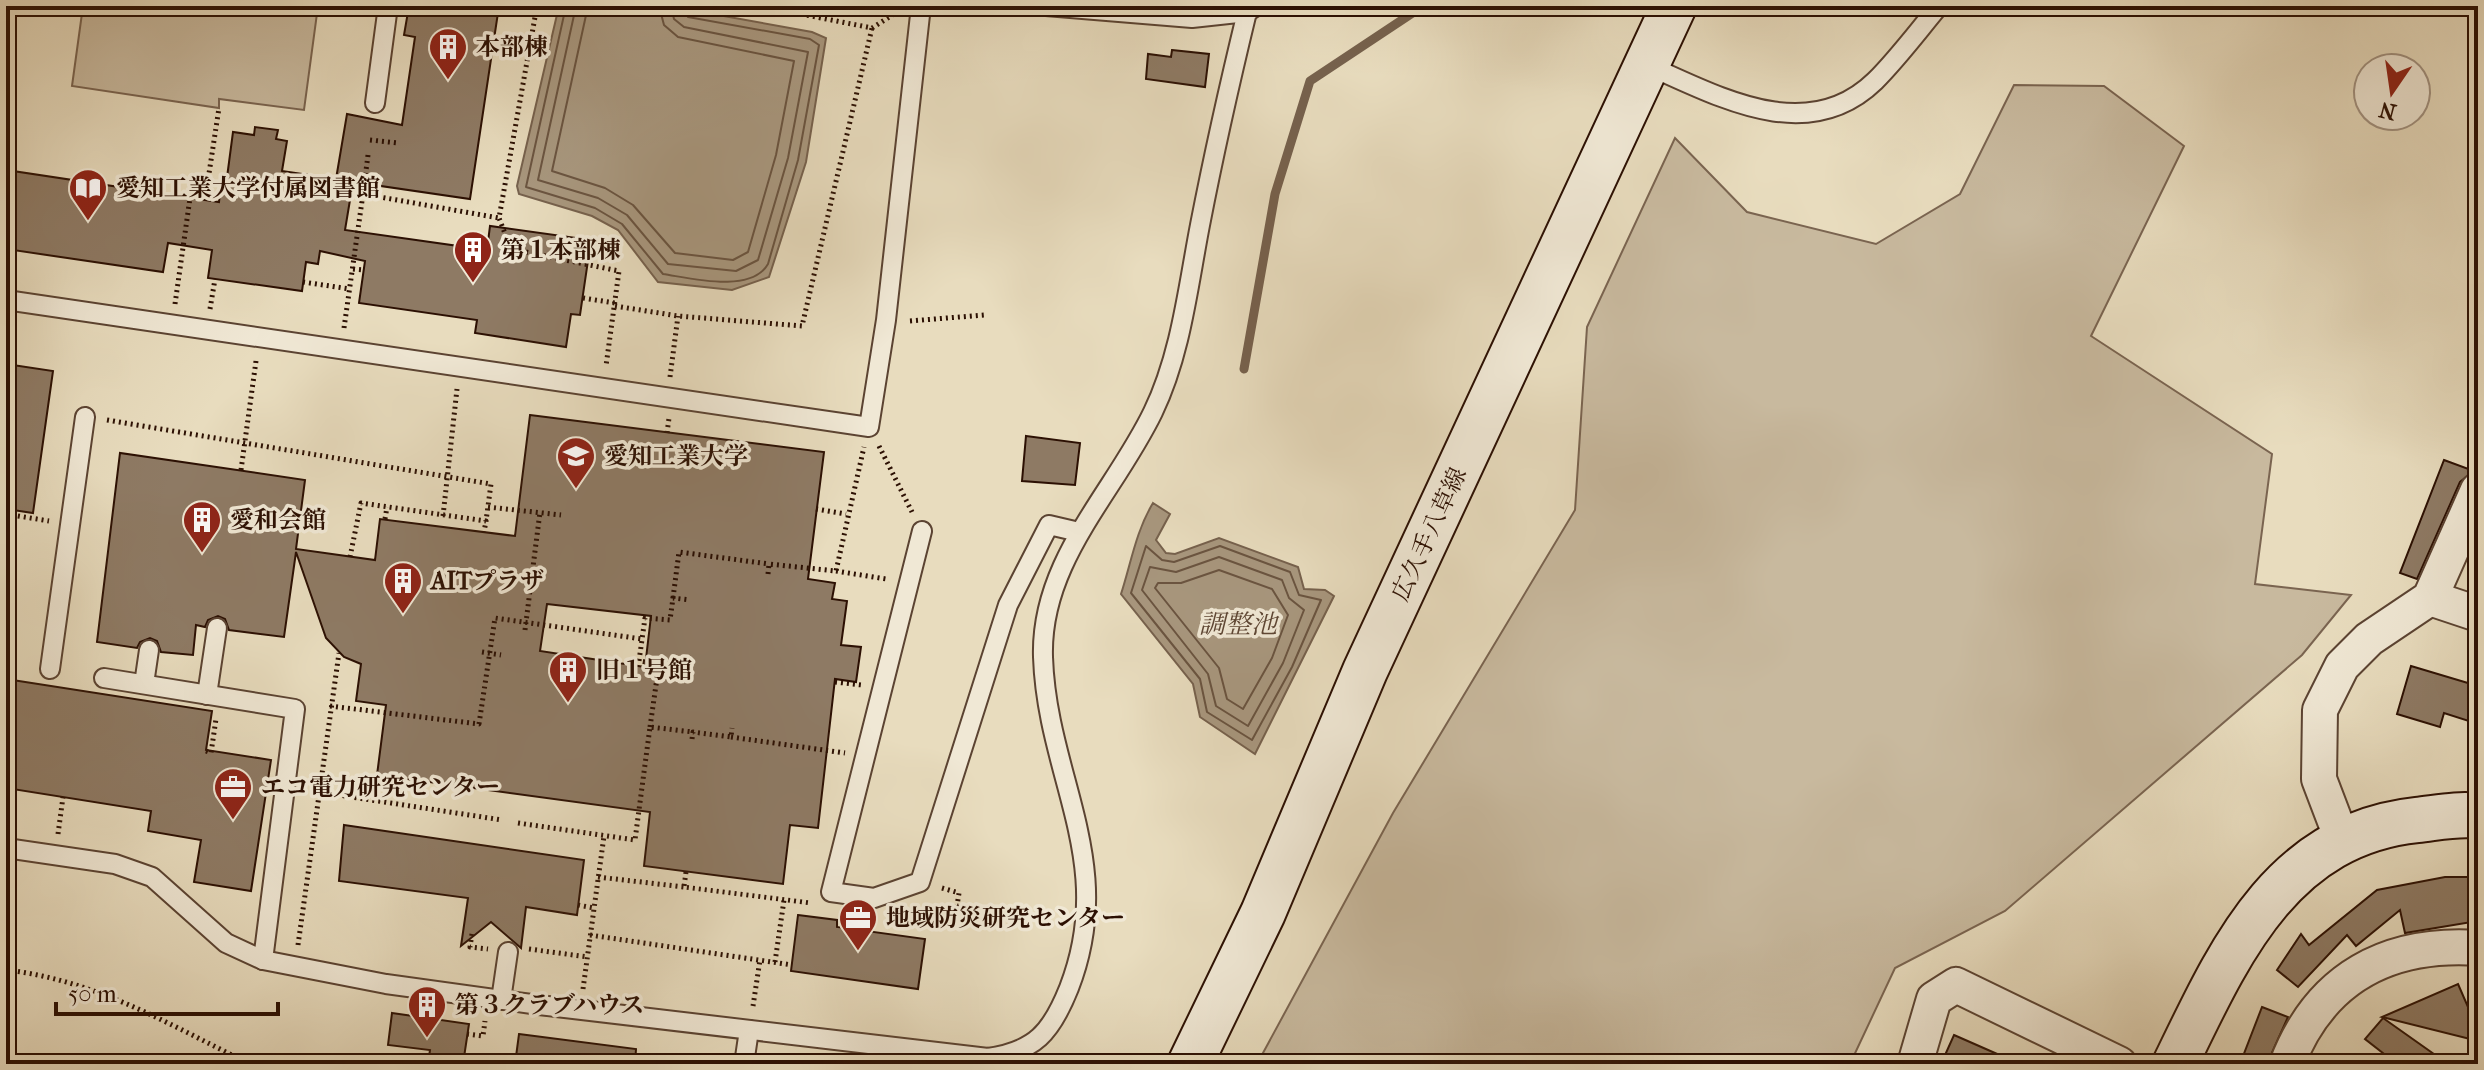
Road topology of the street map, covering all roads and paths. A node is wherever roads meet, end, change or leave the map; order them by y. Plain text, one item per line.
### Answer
1 (388, 6) edge
2 (537, 6) edge
3 (760, 6) edge
4 (906, 6) edge
5 (921, 6) edge
6 (1046, 6) edge
7 (1674, 6) edge
8 (1939, 6) edge
9 (1252, 9) edge
10 (1194, 12) edge
11 (872, 28) junction
12 (1647, 65) junction
13 (375, 103) dead end
14 (219, 108) dead end
15 (370, 140) dead end
16 (398, 143) dead end
17 (368, 155) dead end
18 (363, 194) junction
19 (499, 218) junction
20 (353, 269) junction
21 (364, 270) dead end
22 (303, 282) dead end
23 (350, 289) junction
24 (583, 298) dead end
25 (6, 300) edge
26 (615, 304) junction
27 (984, 315) dead end
28 (678, 316) junction
29 (931, 321) dead end
30 (172, 324) junction
31 (260, 338) junction
32 (341, 349) junction
33 (459, 367) junction
34 (603, 388) junction
35 (667, 398) junction
36 (85, 417) joint
37 (869, 427) junction
38 (245, 442) junction
39 (241, 470) dead end
40 (449, 477) junction
41 (2478, 490) edge
42 (387, 507) junction
43 (488, 507) junction
44 (816, 509) dead end
45 (421, 512) junction
46 (540, 512) junction
47 (6, 514) edge
48 (846, 514) junction
49 (561, 515) dead end
50 (443, 516) junction
51 (385, 519) dead end
52 (486, 521) junction
53 (420, 523) dead end
54 (71, 524) junction
55 (922, 531) joint
56 (484, 532) dead end
57 (1079, 532) junction
58 (350, 557) dead end
59 (769, 564) junction
60 (836, 571) junction
61 (768, 574) dead end
62 (909, 582) junction
63 (673, 598) junction
64 (2430, 598) junction
65 (690, 600) dead end
66 (2478, 614) edge
67 (526, 626) junction
68 (217, 628) dead end
69 (642, 639) junction
70 (149, 650) dead end
71 (482, 652) dead end
72 (339, 653) dead end
73 (490, 654) junction
74 (501, 655) dead end
75 (50, 669) dead end
76 (655, 676) junction
77 (104, 678) dead end
78 (668, 678) dead end
79 (144, 684) junction
80 (213, 696) junction
81 (330, 706) junction
82 (479, 724) junction
83 (650, 727) junction
84 (732, 728) dead end
85 (478, 732) dead end
86 (731, 737) junction
87 (206, 751) dead end
88 (865, 756) junction
89 (319, 792) junction
90 (63, 797) dead end
91 (2478, 816) edge
92 (502, 820) dead end
93 (518, 823) dead end
94 (604, 836) junction
95 (2343, 842) junction
96 (6, 848) edge
97 (55, 855) junction
98 (686, 872) dead end
99 (598, 877) junction
100 (920, 882) junction
101 (684, 887) junction
102 (784, 900) junction
103 (813, 904) dead end
104 (578, 905) dead end
105 (594, 908) junction
106 (992, 912) dead end
107 (590, 935) junction
108 (527, 948) dead end
109 (2478, 948) edge
110 (508, 952) dead end
111 (588, 957) junction
112 (263, 960) junction
113 (760, 960) junction
114 (775, 962) junction
115 (792, 965) dead end
116 (295, 966) junction
117 (6, 970) edge
118 (756, 983) dead end
119 (501, 1000) junction
120 (580, 1010) junction
121 (749, 1030) junction
122 (2081, 1055) edge
123 (988, 1061) edge
124 (250, 1064) edge
125 (744, 1064) edge
126 (1190, 1064) edge
127 (1915, 1064) edge
128 (2119, 1064) edge
129 (2175, 1064) edge
130 (2287, 1064) edge

1 - 13 lane
2 - 19 path
3 - 11 path
4 - 11 path
5 - 37 lane
6 - 10 lane
7 - 12 main road, 広久手八草線
8 - 12 lane
9 - 10 lane
9 - 57 lane
11 - 28 path
12 - 126 main road, 広久手八草線
14 - 30 path
15 - 16 path
17 - 18 path
18 - 19 path
18 - 20 path
19 - 26 path
20 - 21 path
20 - 23 path
22 - 23 path
23 - 32 path
24 - 26 path
25 - 30 lane
26 - 28 path
26 - 34 path
27 - 29 path
28 - 35 path
30 - 31 lane
31 - 32 lane
31 - 38 path
32 - 33 lane
33 - 34 lane
33 - 40 path
34 - 35 lane
35 - 37 lane
36 - 38 path
36 - 54 lane
37 - 48 path
37 - 55 path
38 - 39 path
38 - 40 path
40 - 43 path
40 - 50 path
41 - 64 street
42 - 45 path
42 - 51 path
42 - 58 path
43 - 46 path
43 - 52 path
44 - 48 path
45 - 50 path
45 - 53 path
46 - 49 path
46 - 67 path
47 - 54 path
48 - 60 path
50 - 52 path
52 - 56 path
54 - 75 lane
55 - 62 lane
57 - 100 lane
57 - 123 lane
59 - 60 path
59 - 61 path
59 - 63 path
60 - 62 path
62 - 88 lane
63 - 65 path
63 - 69 path
64 - 66 street
64 - 95 street
67 - 69 path
67 - 73 path
68 - 80 lane
69 - 76 path
70 - 79 lane
71 - 73 path
72 - 81 path
73 - 74 path
73 - 82 path
76 - 78 path
76 - 83 path
77 - 79 lane
79 - 80 lane
80 - 87 path
80 - 112 lane
81 - 82 path
81 - 89 path
82 - 85 path
83 - 86 path
83 - 94 path
84 - 86 path
86 - 88 path
88 - 100 lane
89 - 92 path
89 - 116 path
90 - 97 path
91 - 95 main road
93 - 94 path
94 - 99 path
95 - 129 main road
96 - 97 lane
97 - 112 lane
98 - 101 path
99 - 101 path
99 - 105 path
100 - 106 path
101 - 102 path
102 - 103 path
102 - 114 path
104 - 105 path
105 - 107 path
107 - 111 path
107 - 113 path
108 - 111 path
109 - 130 street
110 - 119 lane
111 - 120 path
112 - 116 lane
113 - 114 path
113 - 118 path
114 - 115 path
116 - 119 lane
117 - 124 path
119 - 120 lane
120 - 121 lane
121 - 123 lane
121 - 125 lane
122 - 127 street
122 - 128 street

